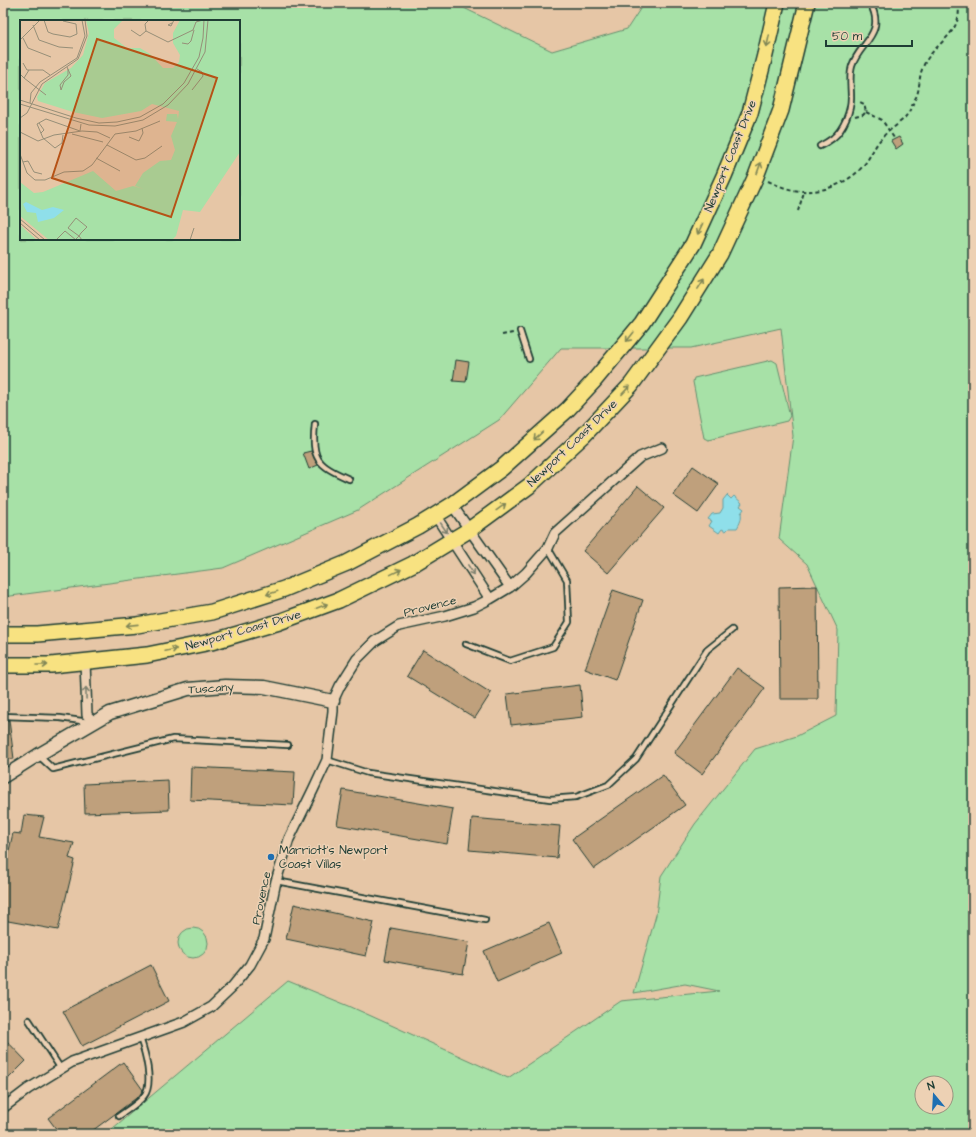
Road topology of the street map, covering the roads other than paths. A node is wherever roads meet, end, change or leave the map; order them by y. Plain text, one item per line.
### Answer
1 (777, 3) edge
2 (807, 3) edge
3 (870, 3) edge
4 (820, 146) dead end
5 (520, 331) dead end
6 (529, 359) dead end
7 (315, 424) dead end
8 (662, 448) dead end
9 (349, 479) dead end
10 (452, 505) junction
11 (435, 515) junction
12 (469, 530) junction
13 (452, 540) junction
14 (548, 548) junction
15 (510, 586) junction
16 (490, 599) junction
17 (732, 630) dead end
18 (3, 634) edge
19 (466, 644) dead end
20 (85, 661) junction
21 (3, 665) edge
22 (333, 701) junction
23 (3, 716) edge
24 (94, 722) junction
25 (288, 745) dead end
26 (38, 755) junction
27 (327, 760) junction
28 (3, 777) edge
29 (276, 881) junction
30 (485, 920) dead end
31 (29, 1020) dead end
32 (140, 1038) junction
33 (60, 1069) junction
34 (3, 1108) edge
35 (119, 1116) dead end

1 -> 10 main road, Newport Coast Drive
12 -> 2 main road, Newport Coast Drive
3 - 4 lane
5 - 6 lane
7 - 9 lane
8 - 14 street, Provence
10 - 11 main road, Newport Coast Drive
10 - 12 street
11 -> 13 street
11 -> 18 main road, Newport Coast Drive
12 - 13 main road, Newport Coast Drive
12 - 15 street
13 -> 16 street
20 -> 13 main road, Newport Coast Drive
14 - 15 street, Provence
14 - 19 lane
15 - 16 street, Provence
16 - 22 street, Provence
17 - 27 lane
21 -> 20 main road, Newport Coast Drive
24 -> 20 street
22 - 24 street, Tuscany
22 - 27 street, Provence
23 - 24 lane
24 - 26 street, Tuscany
25 - 26 lane
26 - 28 street, Tuscany
27 - 29 street, Provence
29 - 30 lane
29 - 32 street, Provence
31 - 33 lane
32 - 33 street, Provence
32 - 35 lane
33 - 34 street, Provence

